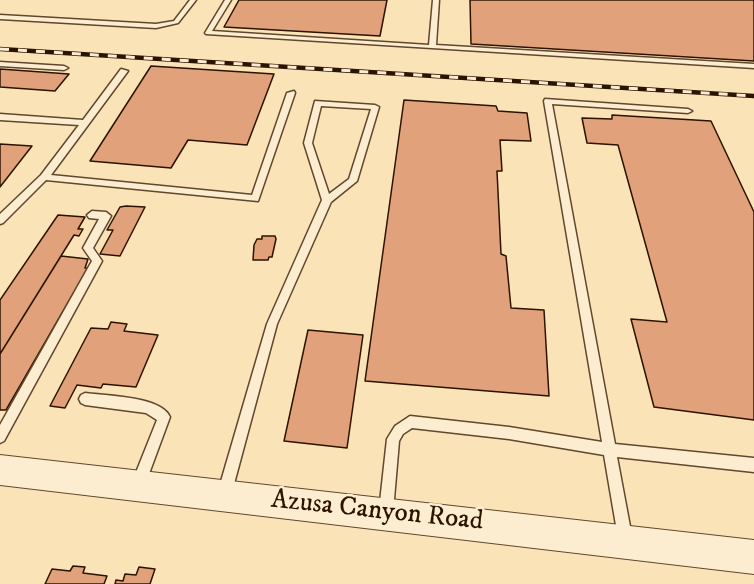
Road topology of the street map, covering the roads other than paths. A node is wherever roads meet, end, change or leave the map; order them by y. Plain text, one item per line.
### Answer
1 (193, 0) edge
2 (228, 0) edge
3 (436, 0) edge
4 (0, 16) edge
5 (432, 47) junction
6 (0, 64) edge
7 (754, 66) edge
8 (64, 68) dead end
9 (124, 71) dead end
10 (291, 93) dead end
11 (688, 111) dead end
12 (0, 117) edge
13 (86, 123) junction
14 (44, 177) junction
15 (327, 200) junction
16 (92, 215) dead end
17 (0, 220) edge
18 (85, 399) dead end
19 (0, 437) edge
20 (610, 450) junction
21 (754, 465) edge
22 (0, 470) edge
23 (138, 485) junction
24 (224, 495) junction
25 (386, 513) junction
26 (626, 540) junction
27 (754, 557) edge

1 - 4 lane
2 - 5 lane
3 - 5 lane
5 - 7 lane
6 - 8 lane
9 - 13 lane
10 - 14 lane
11 - 20 lane
12 - 13 lane
13 - 14 lane
14 - 17 lane
15 - 15 lane
15 - 24 lane
16 - 19 lane
18 - 23 lane
20 - 21 lane
20 - 25 lane
20 - 26 lane
22 - 23 street, Azusa Canyon Road
23 - 24 street, Azusa Canyon Road
24 - 25 street, Azusa Canyon Road
25 - 26 street, Azusa Canyon Road
26 - 27 street, Azusa Canyon Road

